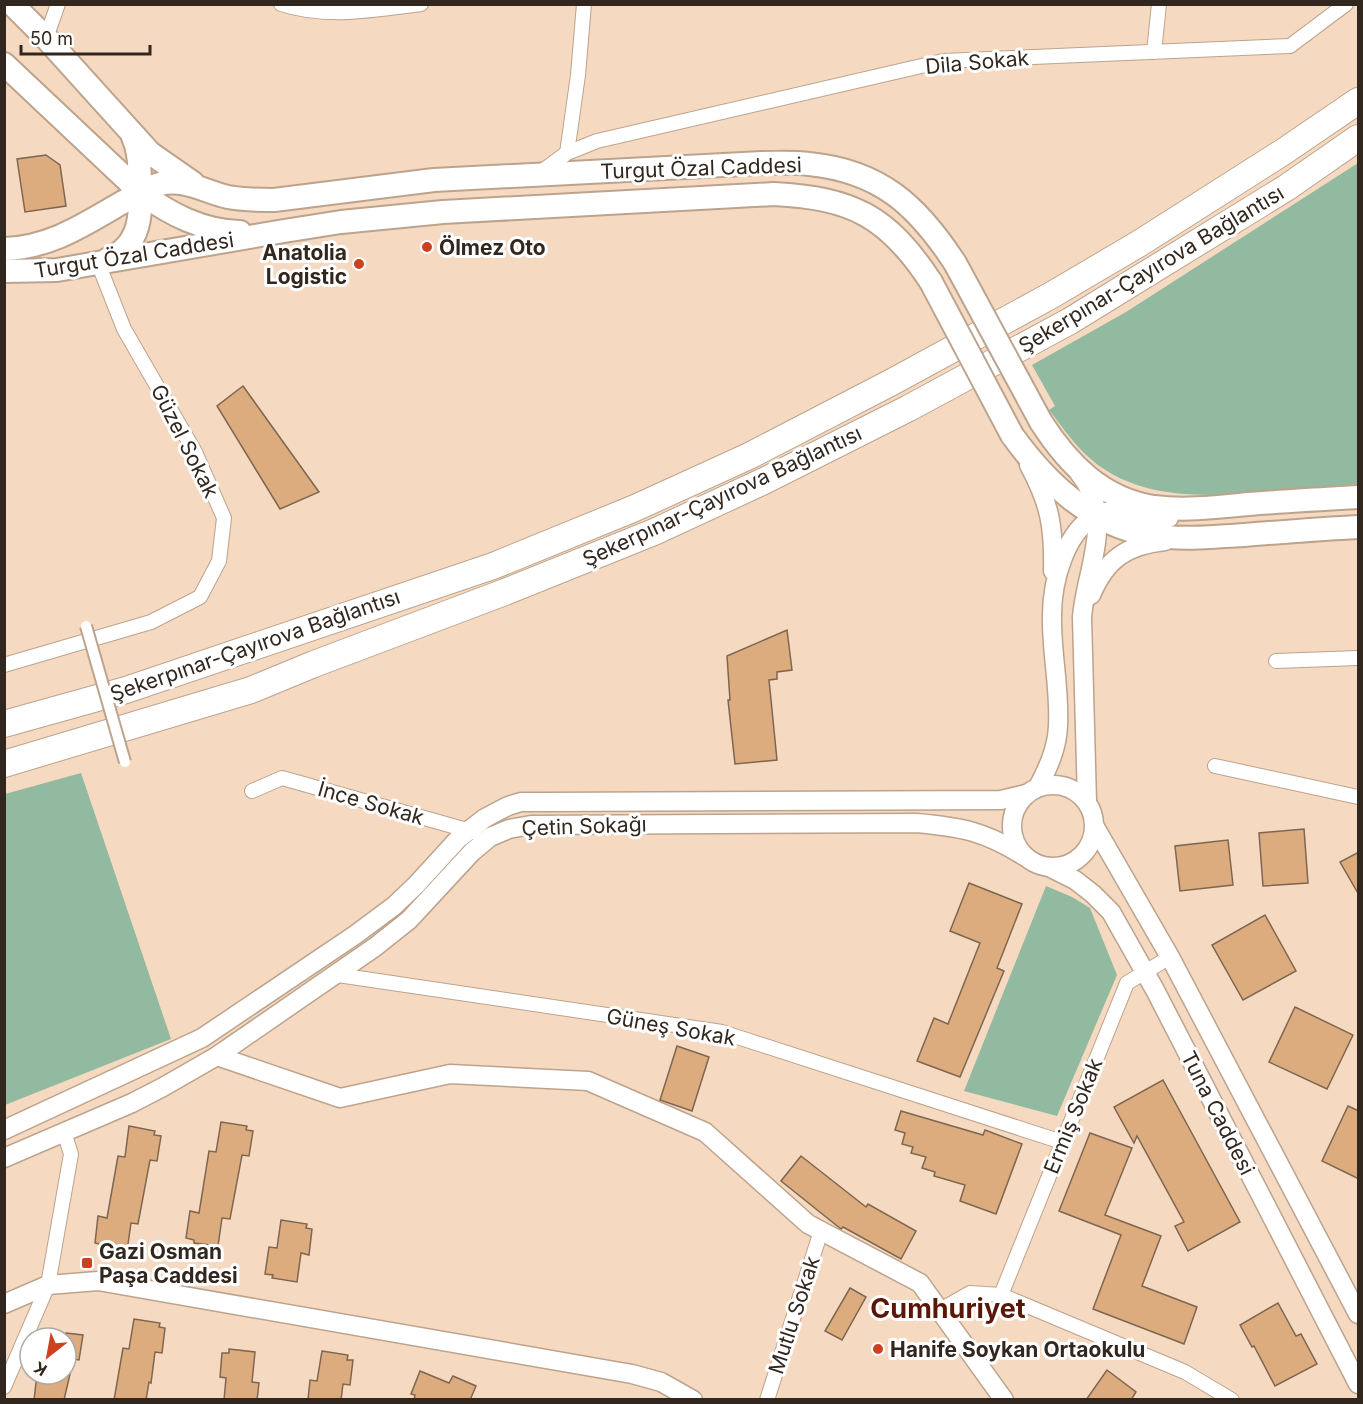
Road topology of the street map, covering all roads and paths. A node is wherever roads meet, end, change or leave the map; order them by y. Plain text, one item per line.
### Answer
1 (12, 4) edge
2 (58, 4) edge
3 (281, 4) edge
4 (421, 4) edge
5 (584, 4) edge
6 (1159, 4) edge
7 (1327, 4) edge
8 (1346, 4) edge
9 (1320, 23) junction
10 (46, 38) junction
11 (1154, 52) junction
12 (4, 64) edge
13 (1359, 101) edge
14 (129, 129) junction
15 (1359, 138) edge
16 (98, 153) junction
17 (567, 153) junction
18 (540, 174) junction
19 (210, 191) junction
20 (141, 193) junction
21 (88, 224) junction
22 (284, 231) junction
23 (4, 249) edge
24 (98, 264) junction
25 (4, 271) edge
26 (1012, 435) junction
27 (1072, 465) junction
28 (1359, 497) edge
29 (1227, 506) junction
30 (1097, 515) junction
31 (1359, 527) edge
32 (1202, 537) junction
33 (1052, 605) junction
34 (86, 626) dead end
35 (1084, 635) junction
36 (1359, 658) edge
37 (1276, 661) dead end
38 (4, 665) edge
39 (4, 724) edge
40 (125, 762) dead end
41 (4, 764) edge
42 (1215, 766) dead end
43 (252, 790) dead end
44 (1032, 790) junction
45 (1359, 797) edge
46 (1087, 802) junction
47 (1095, 827) junction
48 (469, 831) junction
49 (490, 837) junction
50 (1024, 856) junction
51 (1048, 867) junction
52 (1170, 957) junction
53 (1145, 972) junction
54 (338, 975) junction
55 (217, 1056) junction
56 (4, 1130) edge
57 (64, 1132) junction
58 (1062, 1142) junction
59 (4, 1158) edge
60 (821, 1231) junction
61 (48, 1285) junction
62 (1001, 1295) junction
63 (4, 1304) edge
64 (940, 1310) junction
65 (1359, 1314) edge
66 (1359, 1384) edge
67 (4, 1387) edge
68 (693, 1400) edge
69 (766, 1400) edge
70 (1004, 1400) edge
71 (1232, 1400) edge

1 - 10 main road
2 - 10 street
3 - 4 street
5 - 17 street
6 - 11 street
7 - 9 street
8 - 9 street, Dila Sokak
9 - 11 street, Dila Sokak
10 - 14 main road
11 - 17 street, Dila Sokak
12 - 16 main road
13 - 39 highway, Şekerpınar-Çayırova Bağlantısı
14 - 19 main road
14 - 20 main road
15 - 41 highway, Şekerpınar-Çayırova Bağlantısı
16 - 20 main road
16 - 21 main road
17 - 18 street, Dila Sokak
18 - 19 main road, Turgut Özal Caddesi
18 - 27 main road, Turgut Özal Caddesi, bridge
19 - 20 main road, Turgut Özal Caddesi
20 - 21 main road, Turgut Özal Caddesi
20 - 22 main road
20 - 24 main road
21 - 23 main road, Turgut Özal Caddesi
22 - 24 main road, Turgut Özal Caddesi
22 - 26 main road, Turgut Özal Caddesi, bridge
24 - 25 main road, Turgut Özal Caddesi
24 - 38 street, Güzel Sokak
26 - 30 main road, Turgut Özal Caddesi
26 - 33 street
27 - 29 main road, Turgut Özal Caddesi
27 - 30 street
28 - 29 main road, Turgut Özal Caddesi
29 - 30 street
30 - 32 main road, Turgut Özal Caddesi
30 - 33 street
30 - 35 street
31 - 32 main road, Turgut Özal Caddesi
32 - 35 street
33 - 44 street
34 - 40 street, bridge
35 - 46 street
36 - 37 street
42 - 45 street
43 - 48 street, İnce Sokak
44 - 46 street
44 - 48 street
44 - 50 street
46 - 47 street
47 - 51 street
47 - 52 street, Tuna Caddesi
48 - 49 street, İnce Sokak
48 - 56 street
49 - 50 street, Çetin Sokağı
49 - 54 street, Çetin Sokağı
50 - 51 street
51 - 53 street, Tuna Caddesi
52 - 53 street, Ermiş Sokak
52 - 65 street, Tuna Caddesi
53 - 58 street, Ermiş Sokak
53 - 66 street, Tuna Caddesi
54 - 55 street, Çetin Sokağı
54 - 58 street, Güneş Sokak
55 - 57 street, Çetin Sokağı
55 - 60 street
57 - 59 street, Çetin Sokağı
57 - 61 street
58 - 62 street, Ermiş Sokak
60 - 64 street
60 - 69 street, Mutlu Sokak
61 - 63 street
61 - 67 street
61 - 68 street
62 - 64 street
62 - 71 street
64 - 70 street

